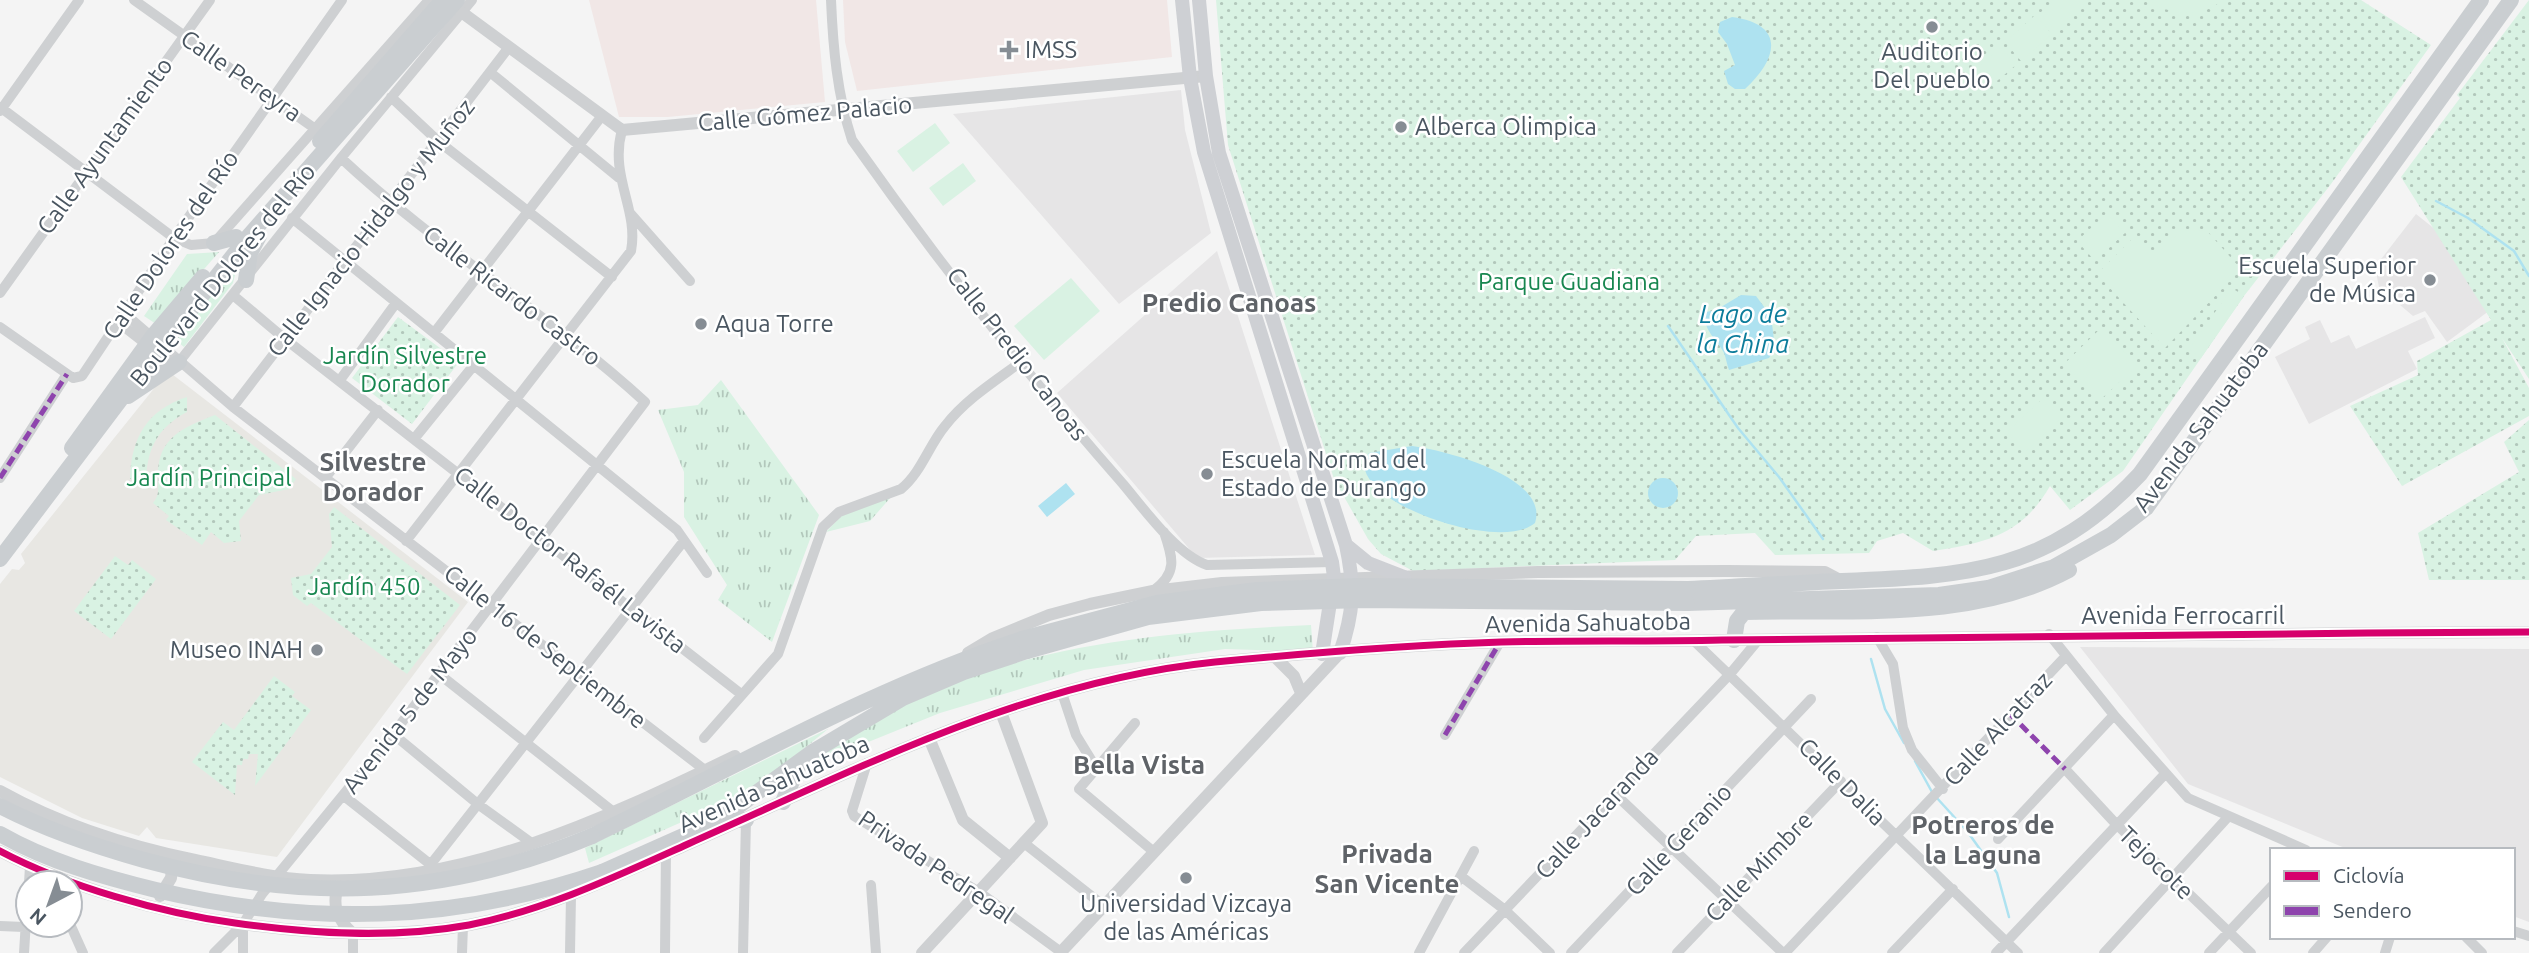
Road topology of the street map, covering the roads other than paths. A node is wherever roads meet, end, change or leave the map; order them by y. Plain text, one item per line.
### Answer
1 (79, 0) edge
2 (134, 0) edge
3 (210, 0) edge
4 (342, 0) edge
5 (429, 0) edge
6 (472, 0) edge
7 (831, 0) edge
8 (1182, 0) edge
9 (1199, 0) edge
10 (2481, 0) edge
11 (2511, 0) edge
12 (452, 4) edge
13 (184, 36) junction
14 (509, 47) junction
15 (491, 73) junction
16 (1206, 76) junction
17 (1190, 78) junction
18 (391, 97) junction
19 (272, 98) junction
20 (1, 108) edge
21 (843, 112) junction
22 (601, 117) junction
23 (314, 128) junction
24 (622, 130) junction
25 (438, 141) junction
26 (580, 146) junction
27 (341, 158) junction
28 (87, 171) junction
29 (619, 178) junction
30 (390, 204) junction
31 (529, 212) junction
32 (629, 213) junction
33 (266, 217) junction
34 (292, 218) junction
35 (236, 237) junction
36 (174, 238) junction
37 (214, 243) junction
38 (344, 263) junction
39 (482, 274) junction
40 (612, 277) junction
41 (246, 280) junction
42 (690, 281) dead end
43 (0, 293) edge
44 (234, 296) junction
45 (396, 303) junction
46 (121, 318) junction
47 (0, 327) edge
48 (434, 333) junction
49 (566, 337) junction
50 (285, 339) junction
51 (155, 344) junction
52 (179, 362) junction
53 (1021, 362) junction
54 (474, 365) junction
55 (67, 374) junction
56 (340, 380) junction
57 (517, 400) junction
58 (120, 401) junction
59 (233, 407) junction
60 (639, 409) joint
61 (378, 410) junction
62 (414, 439) junction
63 (597, 464) junction
64 (459, 474) junction
65 (326, 477) junction
66 (0, 478) edge
67 (2146, 508) junction
68 (1164, 531) junction
69 (542, 539) junction
70 (407, 541) junction
71 (683, 542) junction
72 (0, 545) edge
73 (1346, 545) junction
74 (1327, 548) junction
75 (0, 559) edge
76 (1333, 570) junction
77 (707, 573) dead end
78 (1353, 577) junction
79 (1404, 577) junction
80 (1843, 581) junction
81 (1153, 591) junction
82 (1687, 596) junction
83 (492, 606) junction
84 (632, 609) junction
85 (2529, 632) edge
86 (2049, 634) junction
87 (1837, 637) joint
88 (1877, 637) junction
89 (1759, 639) junction
90 (1734, 640) junction
91 (1694, 641) junction
92 (1500, 642) junction
93 (1024, 645) junction
94 (1340, 653) junction
95 (2066, 656) junction
96 (1276, 657) junction
97 (958, 659) junction
98 (1324, 660) junction
99 (439, 674) junction
100 (1730, 674) junction
101 (581, 676) junction
102 (1062, 693) junction
103 (1301, 693) junction
104 (741, 694) junction
105 (1811, 699) dead end
106 (1001, 712) junction
107 (2114, 715) junction
108 (1135, 723) dead end
109 (1785, 726) junction
110 (394, 734) junction
111 (1445, 735) dead end
112 (704, 738) dead end
113 (929, 738) junction
114 (527, 742) junction
115 (803, 759) junction
116 (867, 763) junction
117 (1095, 766) junction
118 (2065, 769) junction
119 (709, 773) junction
120 (2165, 774) junction
121 (1841, 781) junction
122 (1943, 789) junction
123 (0, 791) edge
124 (1615, 794) junction
125 (344, 796) junction
126 (783, 802) junction
127 (479, 805) junction
128 (0, 806) edge
129 (616, 814) junction
130 (741, 815) junction
131 (2228, 817) junction
132 (2116, 824) junction
133 (0, 834) edge
134 (1896, 835) junction
135 (1998, 839) dead end
136 (1024, 843) junction
137 (533, 844) junction
138 (1672, 848) junction
139 (2301, 848) edge
140 (666, 850) junction
141 (0, 851) edge
142 (1474, 851) dead end
143 (1154, 852) junction
144 (173, 855) junction
145 (1010, 858) junction
146 (30, 866) junction
147 (433, 866) junction
148 (30, 869) edge
149 (34, 869) edge
150 (278, 876) junction
151 (1462, 877) junction
152 (2173, 878) junction
153 (342, 879) junction
154 (872, 885) dead end
155 (84, 888) edge
156 (2270, 888) edge
157 (1953, 889) junction
158 (979, 892) junction
159 (571, 895) junction
160 (1728, 900) junction
161 (149, 905) junction
162 (1104, 906) junction
163 (1505, 910) junction
164 (243, 924) junction
165 (463, 926) junction
166 (2228, 932) junction
167 (353, 934) junction
168 (2325, 939) edge
169 (2468, 939) edge
170 (2006, 942) junction
171 (214, 953) edge
172 (243, 953) edge
173 (353, 953) edge
174 (462, 953) edge
175 (570, 953) edge
176 (665, 953) edge
177 (743, 953) edge
178 (876, 953) edge
179 (922, 953) edge
180 (1060, 953) edge
181 (1419, 953) edge
182 (1464, 953) edge
183 (1550, 953) edge
184 (1571, 953) edge
185 (1677, 953) edge
186 (1784, 953) edge
187 (1892, 953) edge
188 (1996, 953) edge
189 (2018, 953) edge
190 (2104, 953) edge
191 (2209, 953) edge
192 (2251, 953) edge
193 (2313, 953) edge
194 (2482, 953) edge

1 - 20 street
2 - 13 street, Calle Pereyra
3 - 13 street, Calle Ayuntamiento
4 - 19 street, Calle Dolores del Río
5 - 23 street
6 - 12 street
7 - 21 street, Calle Predio Canoas
8 - 17 main road
9 - 16 main road
10 - 80 main road, Avenida Sahuatoba
11 - 67 main road, Avenida Sahuatoba
12 - 14 street
12 - 18 street
12 - 33 main road, Boulevard Dolores del Río
12 - 35 main road, Boulevard Dolores del Río
13 - 19 street, Calle Pereyra
13 - 28 street, Calle Ayuntamiento
14 - 15 street, Calle Ignacio Hidalgo y Muñoz
14 - 22 street
15 - 25 street, Calle Ignacio Hidalgo y Muñoz
15 - 26 street
16 - 17 street, Calle Gómez Palacio
16 - 73 main road
17 - 21 street, Calle Gómez Palacio
17 - 74 main road
18 - 25 street
18 - 27 street
19 - 23 street, Calle Pereyra
19 - 36 street, Calle Dolores del Río
20 - 28 street
21 - 24 street, Calle Gómez Palacio
21 - 53 street, Calle Predio Canoas
22 - 24 street
22 - 26 street
23 - 37 street
24 - 29 street
25 - 30 street, Calle Ignacio Hidalgo y Muñoz
25 - 31 street
26 - 29 street
26 - 31 street
27 - 30 street, Calle Ricardo Castro
27 - 34 street
28 - 36 street
28 - 43 street, Calle Ayuntamiento
29 - 32 street
30 - 38 street, Calle Ignacio Hidalgo y Muñoz
30 - 39 street, Calle Ricardo Castro
31 - 39 street
31 - 40 street
32 - 40 street
32 - 42 street
33 - 41 main road
33 - 51 main road, Boulevard Dolores del Río
34 - 38 street
34 - 41 street
35 - 37 main road
35 - 51 main road, Boulevard Dolores del Río
36 - 37 street
36 - 46 street, Calle Dolores del Río
38 - 45 street
38 - 50 street, Calle Ignacio Hidalgo y Muñoz
39 - 48 street
39 - 49 street, Calle Ricardo Castro
40 - 49 street
41 - 44 street
44 - 50 street, Calle Doctor Rafaél Lavista
44 - 52 street
45 - 48 street
45 - 56 street
46 - 51 street, Calle 16 de Septiembre
46 - 55 street, Calle Dolores del Río
47 - 55 street
48 - 54 street
49 - 57 street
49 - 60 street, Calle Ricardo Castro
50 - 56 street, Calle Doctor Rafaél Lavista
50 - 59 street, Calle Ignacio Hidalgo y Muñoz
51 - 52 street, Calle 16 de Septiembre
51 - 58 main road, Boulevard Dolores del Río
51 - 72 main road, Boulevard Dolores del Río
52 - 58 main road
52 - 59 street, Calle 16 de Septiembre
53 - 68 street, Calle Predio Canoas
53 - 104 street
54 - 57 street
54 - 62 street
55 - 66 street, Calle Dolores del Río
56 - 61 street, Calle Doctor Rafaél Lavista
57 - 63 street
57 - 64 street
58 - 75 main road, Boulevard Dolores del Río
59 - 65 street, Calle 16 de Septiembre
60 - 63 street, Avenida 5 de Mayo
61 - 62 street, Calle Doctor Rafaél Lavista
61 - 65 street
62 - 64 street, Calle Doctor Rafaél Lavista
63 - 69 street, Avenida 5 de Mayo
63 - 71 street
64 - 69 street, Calle Doctor Rafaél Lavista
64 - 70 street
65 - 70 street, Calle 16 de Septiembre
67 - 82 main road, Avenida Sahuatoba
67 - 90 main road
68 - 76 street, Calle Predio Canoas
68 - 81 street
69 - 83 street, Avenida 5 de Mayo
69 - 84 street, Calle Doctor Rafaél Lavista
70 - 83 street, Calle 16 de Septiembre
71 - 77 street
71 - 84 street
73 - 74 main road
73 - 78 main road
73 - 79 main road
74 - 76 main road
76 - 78 street
76 - 81 street
76 - 98 main road
78 - 79 street
78 - 94 main road
79 - 80 street
80 - 82 main road, Avenida Sahuatoba
81 - 97 street
82 - 93 main road, Avenida Sahuatoba, bridge
83 - 99 street, Avenida 5 de Mayo
83 - 101 street, Calle 16 de Septiembre
84 - 101 street
84 - 104 street, Calle Doctor Rafaél Lavista
85 - 86 street, Avenida Ferrocarril
86 - 88 street, Avenida Ferrocarril
86 - 95 street
87 - 88 street, Avenida Ferrocarril
87 - 89 street, Avenida Sahuatoba
88 - 122 street
89 - 90 street, Avenida Sahuatoba
89 - 100 street, Calle Jacaranda
90 - 91 street, Avenida Sahuatoba
91 - 92 street, Avenida Sahuatoba
91 - 100 street, Calle Dalia
92 - 94 street, Avenida Sahuatoba
92 - 111 street
93 - 97 main road, Avenida Sahuatoba
93 - 115 main road, Avenida Sahuatoba
94 - 98 street
95 - 107 street
95 - 122 street, Calle Alcatraz
96 - 98 street, Avenida Sahuatoba
96 - 102 street, Avenida Sahuatoba
96 - 103 street
97 - 119 main road, Avenida Sahuatoba
98 - 103 street
99 - 110 street, Avenida 5 de Mayo
99 - 114 street
100 - 109 street, Calle Dalia
100 - 124 street, Calle Jacaranda
101 - 114 street
101 - 119 street, Calle 16 de Septiembre
102 - 106 street, Avenida Sahuatoba
102 - 117 street
103 - 143 street
104 - 112 street
105 - 109 street, Calle Geranio
106 - 113 street, Avenida Sahuatoba
106 - 136 street
107 - 118 street
107 - 120 street
108 - 117 street
109 - 121 street, Calle Dalia
109 - 138 street, Calle Geranio
110 - 125 street, Avenida 5 de Mayo
110 - 127 street
113 - 116 street, Avenida Sahuatoba
113 - 145 street
114 - 127 street
114 - 129 street
115 - 126 main road
115 - 130 main road, Avenida Sahuatoba
116 - 126 street, Avenida Sahuatoba
116 - 158 street, Privada Pedregal
117 - 143 street
118 - 132 street, Tejocote
118 - 135 street
119 - 128 main road, Avenida Sahuatoba, bridge
119 - 129 street, Avenida Sahuatoba
120 - 131 street
120 - 132 street
121 - 134 street, Calle Dalia
121 - 160 street, Calle Mimbre
122 - 134 street, Calle Alcatraz
123 - 144 street, Avenida Sahuatoba
124 - 138 street
124 - 163 street, Calle Jacaranda
125 - 147 street
125 - 150 street, Avenida 5 de Mayo
126 - 130 street, Avenida Sahuatoba
127 - 137 street
127 - 147 street
129 - 137 street, Avenida Sahuatoba
130 - 140 street, Avenida Sahuatoba
130 - 140 main road
130 - 177 street
131 - 139 street
131 - 152 street
132 - 152 street, Tejocote
132 - 170 street
133 - 140 main road, Avenida Sahuatoba, bridge
134 - 157 street, Calle Dalia
134 - 186 street, Calle Alcatraz
136 - 145 street
136 - 162 street
137 - 147 street, Avenida Sahuatoba
138 - 160 street
138 - 184 street, Calle Geranio
140 - 159 street, Avenida Sahuatoba
140 - 176 street
141 - 146 street, Avenida Sahuatoba
142 - 151 street
143 - 162 street
144 - 150 street, Avenida Sahuatoba
144 - 161 street
145 - 158 street
146 - 148 street
146 - 149 street, Avenida Sahuatoba
147 - 153 street, Avenida Sahuatoba
150 - 153 street, Avenida Sahuatoba
150 - 164 street, Avenida 5 de Mayo
151 - 163 street
151 - 181 street
152 - 166 street, Tejocote
152 - 190 street
153 - 167 street
154 - 178 street
155 - 161 street, Avenida Sahuatoba
156 - 166 street
157 - 170 street, Calle Dalia
157 - 187 street
158 - 179 street
158 - 180 street, Privada Pedregal
159 - 165 street, Avenida Sahuatoba
159 - 175 street
160 - 185 street, Calle Mimbre
160 - 186 street
161 - 164 street, Avenida Sahuatoba
162 - 180 street
163 - 182 street, Calle Jacaranda
163 - 183 street
164 - 167 street, Avenida Sahuatoba
164 - 171 street, Avenida 5 de Mayo
164 - 172 street
165 - 167 street, Avenida Sahuatoba
165 - 174 street
166 - 191 street
166 - 192 street, Tejocote
167 - 173 street
168 - 193 street
169 - 194 street
170 - 188 street
170 - 189 street, Calle Dalia

